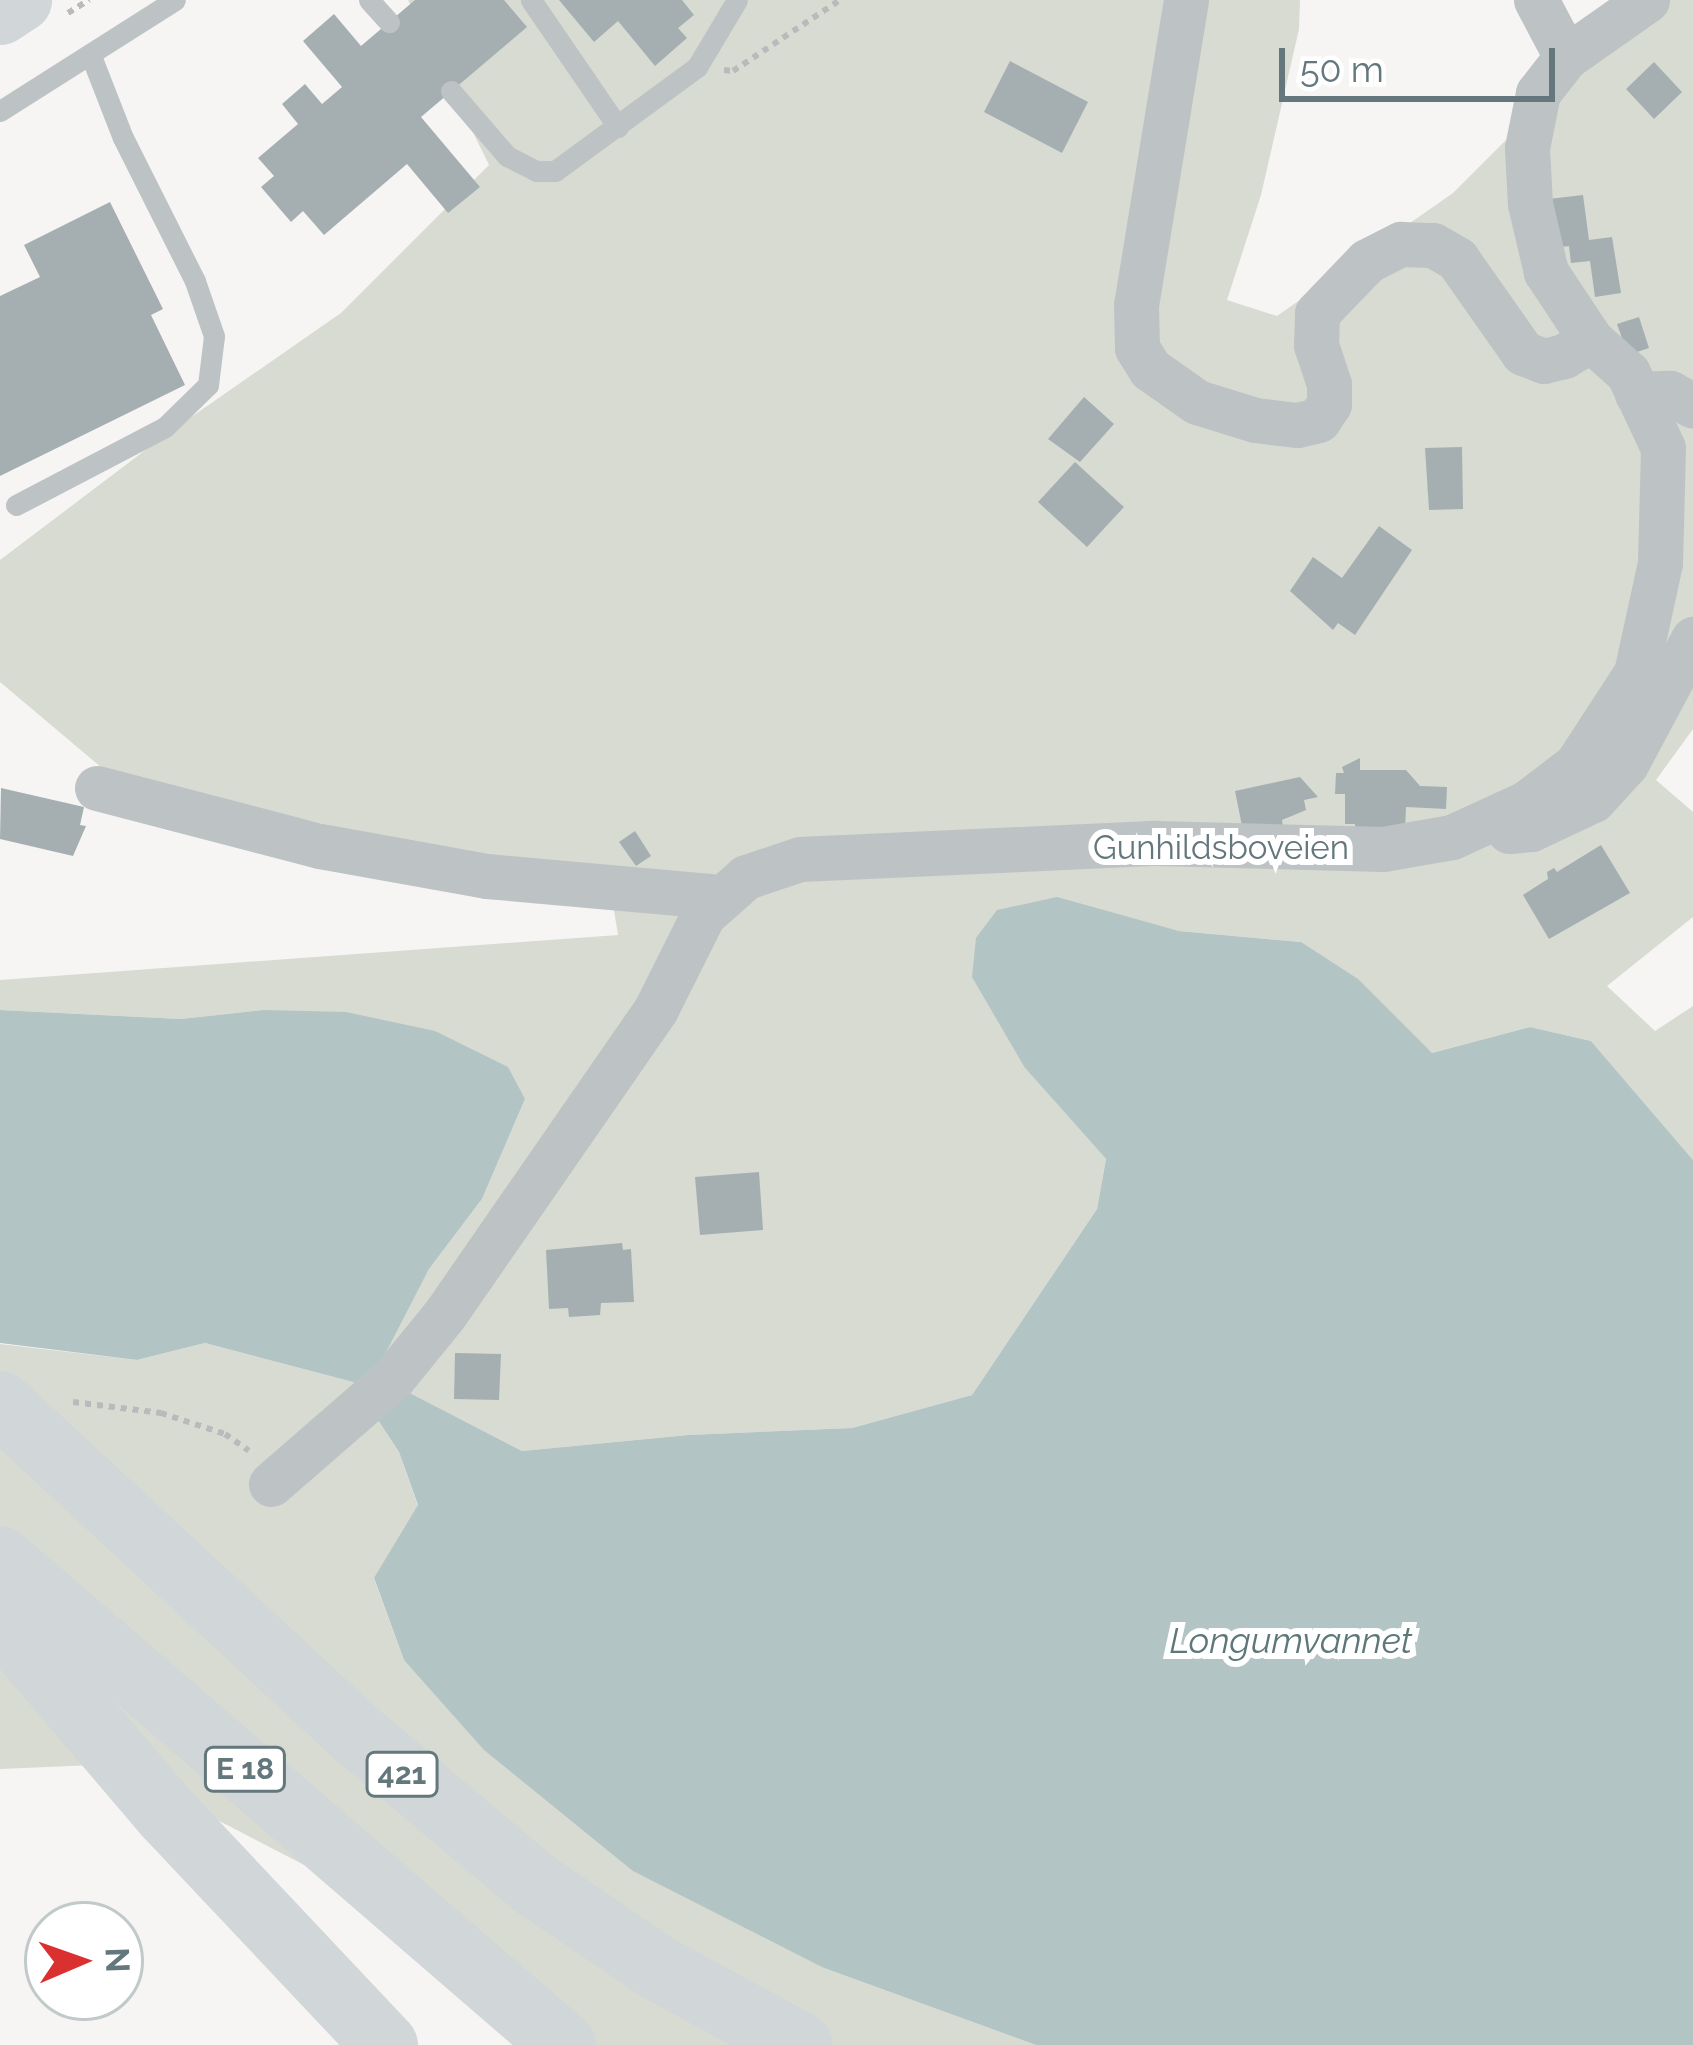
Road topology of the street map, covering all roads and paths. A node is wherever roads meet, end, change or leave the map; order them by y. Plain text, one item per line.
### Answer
1 (20, 0) edge
2 (175, 0) edge
3 (369, 0) edge
4 (531, 0) edge
5 (737, 0) edge
6 (840, 0) edge
7 (1186, 0) edge
8 (1536, 0) edge
9 (1647, 0) edge
10 (0, 13) edge
11 (389, 22) dead end
12 (91, 56) junction
13 (1566, 57) junction
14 (697, 67) junction
15 (451, 91) dead end
16 (0, 111) edge
17 (618, 128) junction
18 (1591, 340) junction
19 (1637, 394) junction
20 (1693, 406) edge
21 (16, 506) dead end
22 (1693, 639) edge
23 (97, 788) dead end
24 (1452, 837) junction
25 (723, 897) junction
26 (0, 1404) edge
27 (38, 1435) edge
28 (271, 1484) joint
29 (0, 1559) edge
30 (0, 1618) edge
31 (385, 2045) edge
32 (563, 2045) edge
33 (759, 2045) edge
34 (799, 2045) edge

1 - 10 main road
2 - 12 lane
3 - 11 lane
4 - 17 lane
5 - 14 lane
6 - 14 path
7 - 18 street
8 - 13 street
9 - 13 street, Gunhildsboveien
12 - 16 lane
12 - 21 lane
13 - 18 street, Gunhildsboveien
14 - 17 lane
15 - 17 lane
18 - 19 street, Gunhildsboveien
19 - 20 street
19 - 24 street, Gunhildsboveien
22 - 24 street
23 - 25 street
24 - 25 street, Gunhildsboveien
25 - 28 street, Gunhildsboveien
26 - 27 main road, 421
27 - 28 path
27 - 33 main road, 421
27 - 34 main road, 421
29 - 32 main road, E 18
30 - 31 main road, E 18

